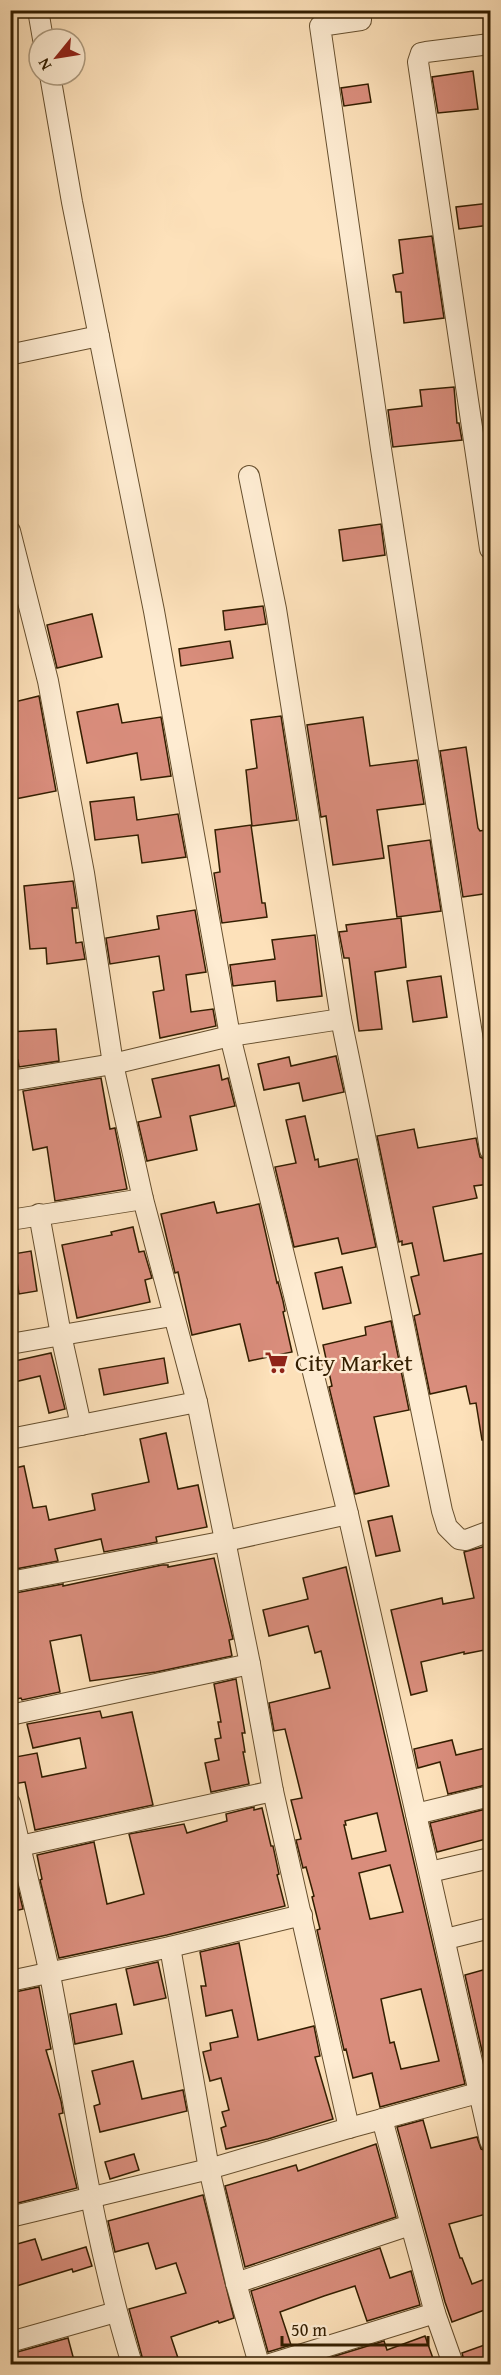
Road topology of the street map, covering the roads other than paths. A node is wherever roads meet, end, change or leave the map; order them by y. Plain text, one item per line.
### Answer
1 (39, 10) edge
2 (361, 20) dead end
3 (42, 27) edge
4 (490, 44) edge
5 (52, 87) edge
6 (99, 336) junction
7 (13, 354) dead end
8 (249, 476) dead end
9 (488, 520) edge
10 (10, 531) edge
11 (490, 549) edge
12 (341, 1019) junction
13 (230, 1035) junction
14 (113, 1064) junction
15 (10, 1081) edge
16 (490, 1150) edge
17 (143, 1198) junction
18 (39, 1214) junction
19 (10, 1220) edge
20 (172, 1316) junction
21 (61, 1335) junction
22 (10, 1344) edge
23 (197, 1402) junction
24 (81, 1425) junction
25 (10, 1439) edge
26 (348, 1514) junction
27 (490, 1531) edge
28 (226, 1541) junction
29 (10, 1582) edge
30 (250, 1664) junction
31 (10, 1715) edge
32 (273, 1791) junction
33 (490, 1796) edge
34 (10, 1803) edge
35 (416, 1814) junction
36 (15, 1847) edge
37 (490, 1858) edge
38 (430, 1872) junction
39 (302, 1915) junction
40 (490, 1928) edge
41 (446, 1939) junction
42 (170, 1947) junction
43 (49, 1973) junction
44 (10, 1981) edge
45 (484, 2091) edge
46 (382, 2119) junction
47 (349, 2128) junction
48 (490, 2141) edge
49 (209, 2169) junction
50 (91, 2198) junction
51 (10, 2217) edge
52 (410, 2225) junction
53 (236, 2283) junction
54 (116, 2312) junction
55 (435, 2313) junction
56 (10, 2342) edge
57 (132, 2364) edge
58 (259, 2364) edge
59 (270, 2364) edge
60 (453, 2364) edge

1 - 3 street
2 - 16 street
4 - 9 street
5 - 6 street
6 - 7 street
6 - 13 street
8 - 12 street
9 - 11 street
10 - 14 street
12 - 13 street
12 - 27 street
13 - 14 street
13 - 26 street
14 - 15 street
14 - 17 street
17 - 18 street
17 - 20 street
18 - 19 street
18 - 21 street
20 - 21 street
20 - 23 street
21 - 22 street
21 - 24 street
23 - 24 street
23 - 28 street
24 - 25 street
26 - 28 street
26 - 35 street
28 - 29 street
28 - 30 street
30 - 31 street
30 - 32 street
32 - 36 street
32 - 39 street
33 - 35 street
34 - 36 street
35 - 38 street
36 - 43 street
37 - 38 street
38 - 41 street
39 - 42 street
39 - 47 street
40 - 41 street
41 - 45 street
42 - 43 street
42 - 49 street
43 - 44 street
43 - 50 street
45 - 46 street
45 - 48 street
46 - 47 street
46 - 52 street
47 - 49 street
49 - 50 street
49 - 53 street
50 - 51 street
50 - 54 street
52 - 53 street
52 - 55 street
53 - 58 street
54 - 56 street
54 - 57 street
55 - 59 street
55 - 60 street

